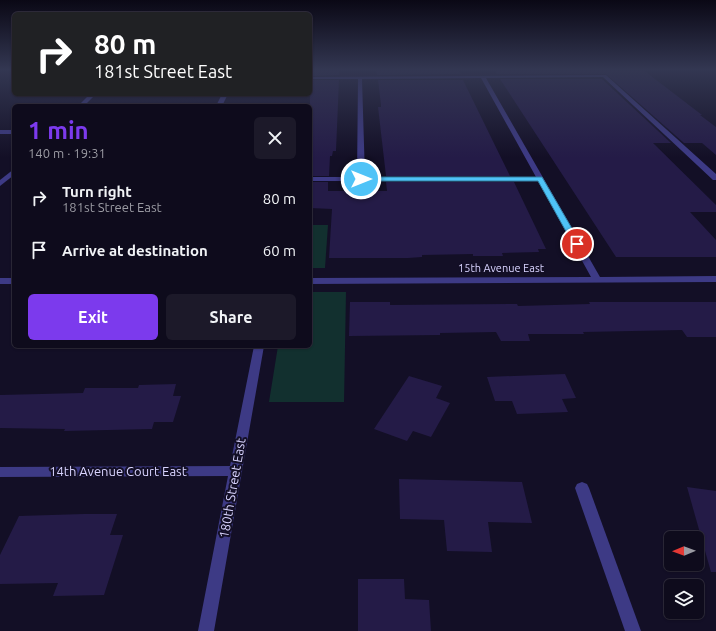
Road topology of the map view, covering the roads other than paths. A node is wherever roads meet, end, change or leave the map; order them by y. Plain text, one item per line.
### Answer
1 (360, 98) edge
2 (495, 98) edge
3 (629, 98) edge
4 (0, 132) edge
5 (12, 132) edge
6 (12, 173) edge
7 (716, 178) edge
8 (312, 179) edge
9 (361, 179) junction
10 (540, 179) junction
11 (0, 184) edge
12 (716, 279) edge
13 (597, 280) junction
14 (12, 281) edge
15 (312, 281) edge
16 (0, 282) edge
17 (259, 348) edge
18 (236, 471) junction
19 (0, 472) edge
20 (582, 488) dead end
21 (206, 631) edge
22 (632, 631) edge

1 - 9 street
2 - 10 street
3 - 7 street
4 - 5 street
6 - 11 street
8 - 9 street
9 - 10 street
10 - 13 street
12 - 13 street, 15th Avenue East
13 - 15 street, 15th Avenue East
14 - 16 street
17 - 18 street, 180th Street East
18 - 19 street, 14th Avenue Court East
18 - 21 street, 180th Street East
20 - 22 street

